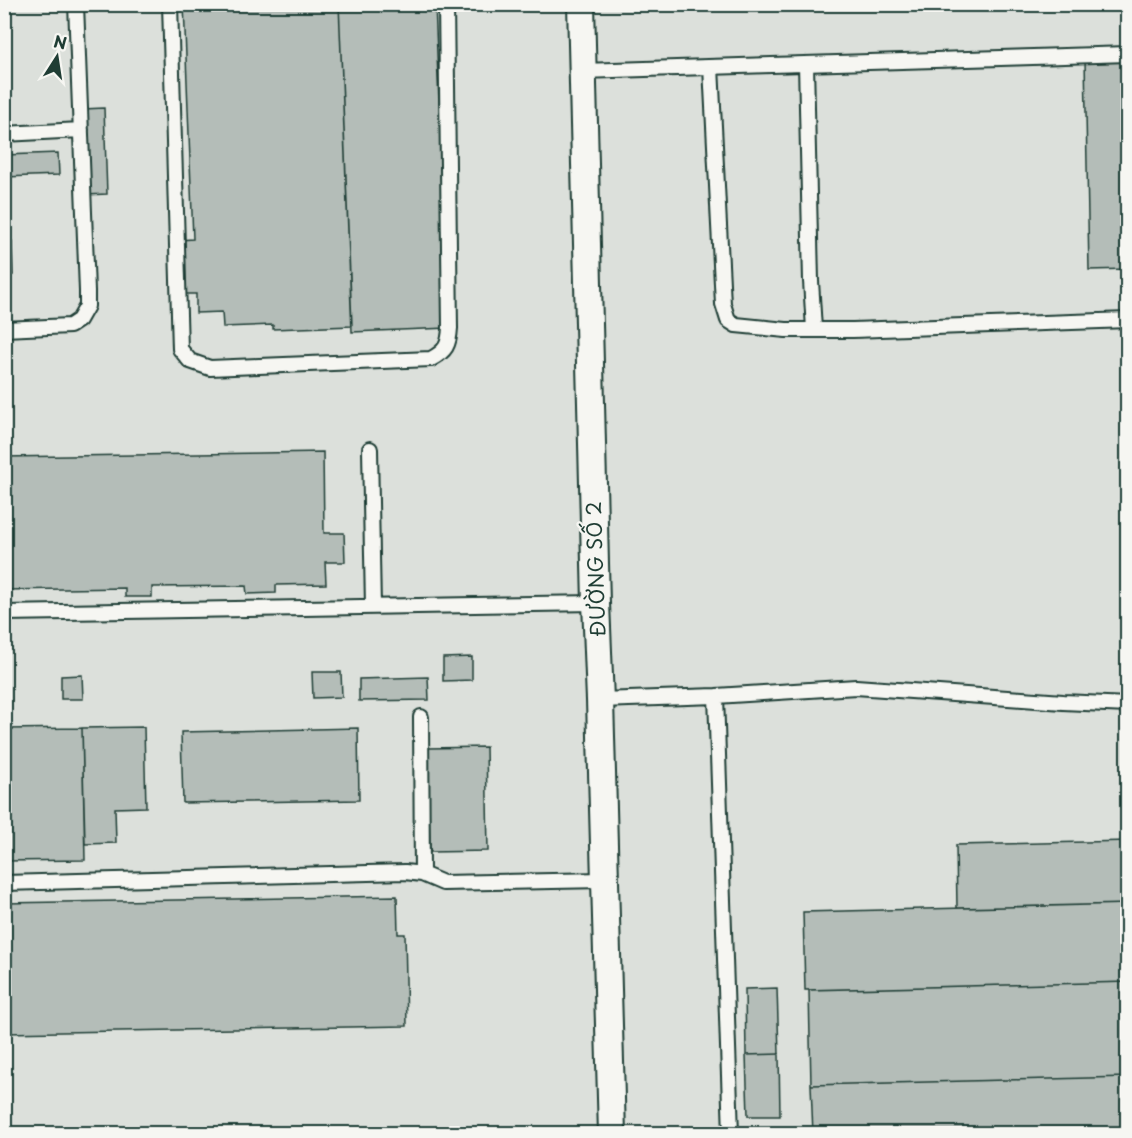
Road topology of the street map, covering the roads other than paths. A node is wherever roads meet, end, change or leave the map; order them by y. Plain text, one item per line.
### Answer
1 (76, 4) edge
2 (170, 4) edge
3 (446, 4) edge
4 (580, 4) edge
5 (1128, 54) edge
6 (806, 64) junction
7 (711, 67) junction
8 (582, 71) junction
9 (81, 130) junction
10 (4, 134) edge
11 (1128, 320) edge
12 (4, 329) edge
13 (814, 329) junction
14 (370, 449) dead end
15 (596, 603) junction
16 (373, 607) junction
17 (4, 613) edge
18 (716, 696) junction
19 (600, 700) junction
20 (1128, 705) edge
21 (421, 717) dead end
22 (422, 874) junction
23 (604, 880) junction
24 (4, 883) edge
25 (612, 1134) edge
26 (731, 1134) edge

1 - 9 lane
2 - 3 lane
4 - 8 street, ĐƯỜNG SỐ 2
5 - 6 lane
6 - 7 lane
6 - 13 lane
7 - 8 lane
7 - 13 lane
8 - 15 street, ĐƯỜNG SỐ 2
9 - 10 lane
9 - 12 lane
11 - 13 lane
14 - 16 lane
15 - 16 lane
15 - 19 street, ĐƯỜNG SỐ 2
16 - 17 lane
18 - 19 lane
18 - 20 lane
18 - 26 lane
19 - 23 street, ĐƯỜNG SỐ 2
21 - 22 lane
22 - 23 lane
22 - 24 lane
23 - 25 street, ĐƯỜNG SỐ 2

